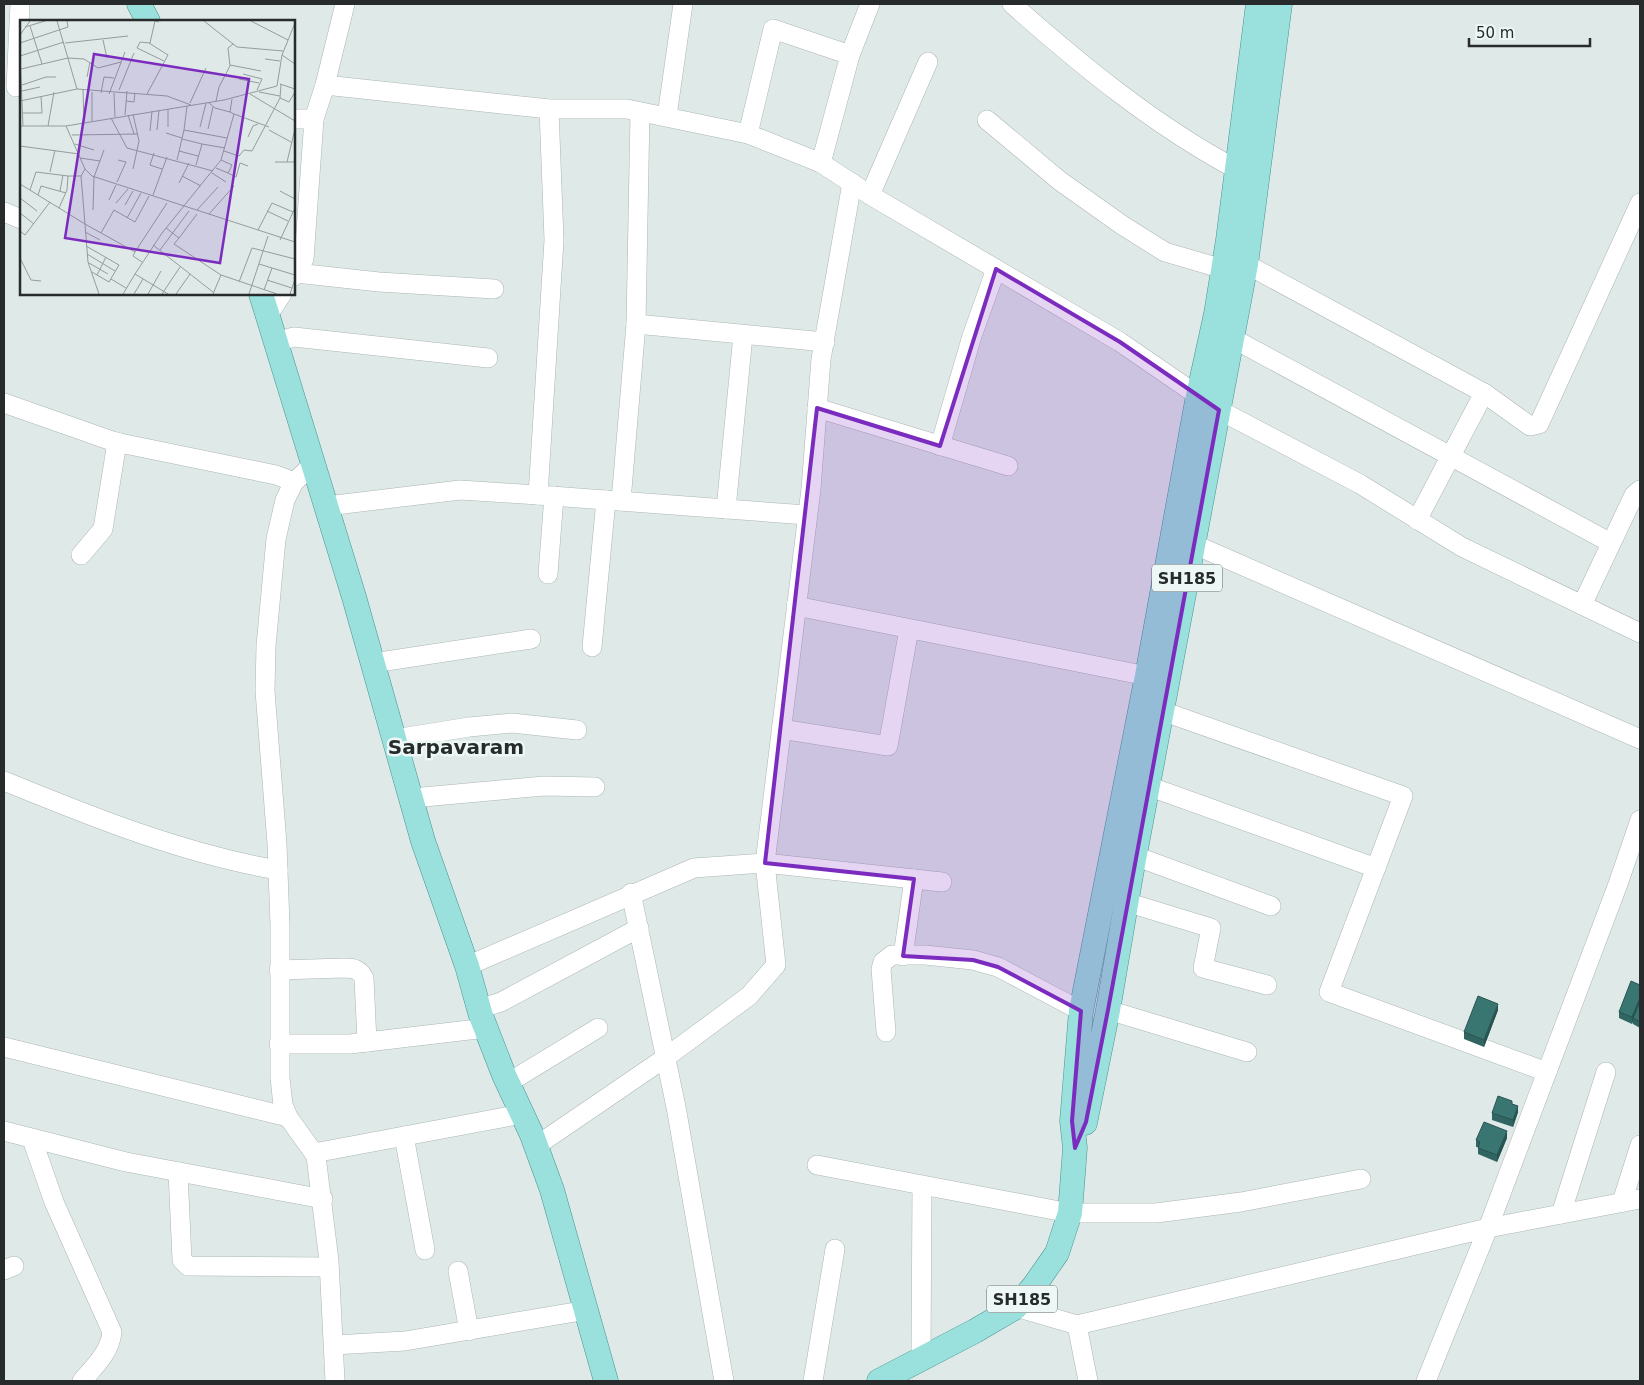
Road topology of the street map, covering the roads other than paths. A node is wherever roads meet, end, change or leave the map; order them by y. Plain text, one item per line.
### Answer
1 (20, 4) edge
2 (139, 4) edge
3 (345, 4) edge
4 (683, 4) edge
5 (870, 4) edge
6 (1012, 4) edge
7 (1258, 4) edge
8 (1280, 4) edge
9 (147, 20) edge
10 (850, 56) junction
11 (928, 62) dead end
12 (325, 85) junction
13 (16, 87) dead end
14 (549, 109) junction
15 (640, 112) junction
16 (667, 116) junction
17 (295, 119) edge
18 (314, 119) junction
19 (987, 120) dead end
20 (748, 134) junction
21 (821, 163) junction
22 (1236, 169) junction
23 (852, 183) junction
24 (870, 195) junction
25 (1640, 203) edge
26 (4, 212) edge
27 (20, 219) edge
28 (1235, 266) junction
29 (996, 269) junction
30 (295, 274) edge
31 (494, 289) dead end
32 (280, 295) edge
33 (265, 304) edge
34 (636, 324) junction
35 (743, 335) junction
36 (1232, 338) junction
37 (276, 342) junction
38 (825, 342) junction
39 (488, 358) dead end
40 (1484, 394) junction
41 (1198, 396) junction
42 (4, 403) edge
43 (817, 408) junction
44 (1219, 410) junction
45 (117, 442) junction
46 (940, 446) junction
47 (1451, 456) junction
48 (314, 464) junction
49 (1008, 466) dead end
50 (294, 482) junction
51 (1640, 490) edge
52 (546, 495) junction
53 (614, 500) junction
54 (327, 506) junction
55 (726, 509) junction
56 (808, 516) junction
57 (1417, 520) junction
58 (1611, 543) junction
59 (1193, 544) junction
60 (81, 555) dead end
61 (548, 574) dead end
62 (1582, 605) junction
63 (796, 606) junction
64 (910, 628) junction
65 (1639, 628) edge
66 (531, 639) dead end
67 (592, 646) dead end
68 (373, 663) junction
69 (1147, 676) junction
70 (1162, 711) junction
71 (781, 728) junction
72 (577, 730) dead end
73 (395, 739) junction
74 (1640, 739) edge
75 (4, 781) edge
76 (1148, 786) junction
77 (595, 787) dead end
78 (412, 798) junction
79 (1640, 820) edge
80 (1135, 856) junction
81 (764, 863) junction
82 (1376, 868) junction
83 (278, 870) junction
84 (914, 879) junction
85 (942, 882) dead end
86 (632, 893) junction
87 (1126, 902) junction
88 (1271, 906) dead end
89 (639, 928) junction
90 (903, 956) junction
91 (467, 966) junction
92 (279, 970) junction
93 (1267, 985) dead end
94 (1108, 1010) junction
95 (1081, 1011) junction
96 (483, 1019) junction
97 (598, 1028) dead end
98 (886, 1032) dead end
99 (367, 1042) junction
100 (279, 1044) junction
101 (4, 1047) edge
102 (1247, 1052) dead end
103 (665, 1058) junction
104 (1547, 1072) junction
105 (1606, 1072) dead end
106 (508, 1083) junction
107 (522, 1114) junction
108 (288, 1117) junction
109 (4, 1131) edge
110 (404, 1136) junction
111 (32, 1139) junction
112 (1640, 1145) edge
113 (536, 1146) junction
114 (1075, 1148) junction
115 (314, 1153) junction
116 (817, 1165) dead end
117 (178, 1172) junction
118 (1361, 1179) dead end
119 (922, 1186) junction
120 (323, 1199) junction
121 (1640, 1199) edge
122 (1622, 1202) junction
123 (1070, 1213) junction
124 (1561, 1214) junction
125 (1488, 1228) junction
126 (424, 1250) dead end
127 (835, 1250) dead end
128 (329, 1267) junction
129 (458, 1271) dead end
130 (1016, 1306) junction
131 (586, 1310) junction
132 (1077, 1324) junction
133 (469, 1331) junction
134 (334, 1345) junction
135 (921, 1358) junction
136 (888, 1379) edge
137 (82, 1381) edge
138 (335, 1381) edge
139 (602, 1381) edge
140 (724, 1381) edge
141 (812, 1381) edge
142 (1088, 1381) edge
143 (1426, 1381) edge

1 - 13 street
2 - 9 main road
3 - 12 street
4 - 16 street
5 - 10 street
6 - 22 street
7 - 22 main road, SH185
8 - 28 main road, SH185
10 - 20 street
10 - 21 street
11 - 24 street
12 - 14 street
12 - 18 street
14 - 15 street
14 - 52 street
15 - 16 street
15 - 34 street
16 - 20 street
17 - 18 street
18 - 30 street
19 - 28 street
20 - 21 street
21 - 23 street
22 - 28 main road, SH185
23 - 24 street
23 - 38 street
24 - 29 street
25 - 40 street
26 - 27 street
28 - 36 main road, SH185
28 - 40 street
28 - 41 main road, SH185
29 - 41 street
29 - 46 street
30 - 31 street
32 - 33 street
33 - 37 main road
34 - 35 street
34 - 53 street
35 - 38 street
35 - 55 street
36 - 44 main road, SH185
36 - 47 street
37 - 39 street
37 - 48 main road
38 - 43 street
40 - 47 street
41 - 44 street
41 - 69 main road, SH185
42 - 45 street
43 - 46 street
43 - 56 street
44 - 57 street
44 - 59 main road, SH185
45 - 50 street
45 - 60 street
46 - 49 street
47 - 57 street
47 - 58 street
48 - 50 street
48 - 54 main road
50 - 83 street
51 - 58 street
52 - 53 street
52 - 54 street
52 - 61 street
53 - 55 street
53 - 67 street
54 - 68 main road
55 - 56 street
56 - 63 street
57 - 62 street
58 - 62 street
59 - 70 main road, SH185
59 - 74 street
62 - 65 street
63 - 64 street
63 - 71 street
64 - 69 street
64 - 71 street
66 - 68 street
68 - 73 main road
69 - 95 main road, SH185
70 - 76 main road, SH185
70 - 82 street
71 - 81 street
72 - 73 street
73 - 78 main road
75 - 83 street
76 - 80 main road, SH185
76 - 82 street
77 - 78 street
78 - 91 main road
79 - 104 street
80 - 87 main road, SH185
80 - 88 street
81 - 84 street
81 - 86 street
81 - 103 street
82 - 104 street
83 - 92 street
84 - 85 street
84 - 90 street
86 - 89 street
86 - 91 street
87 - 93 street
87 - 94 main road, SH185
89 - 96 street
89 - 103 street
90 - 95 street
90 - 98 street
91 - 96 main road
92 - 99 street
92 - 100 street
94 - 102 street
94 - 114 main road, SH185
95 - 114 main road, SH185
96 - 99 street
96 - 106 main road
97 - 106 street
99 - 100 street
100 - 108 street
101 - 108 street
103 - 113 street
103 - 140 street
104 - 125 street
105 - 124 street
106 - 107 main road
107 - 110 street
107 - 113 main road
108 - 115 street
109 - 111 street
110 - 115 street
110 - 126 street
111 - 117 street
111 - 137 street
112 - 122 street
113 - 131 main road
114 - 123 main road, SH185
115 - 120 street
116 - 119 street
117 - 120 street
117 - 128 street
118 - 123 street
119 - 123 street
119 - 135 street
120 - 128 street
121 - 122 street
122 - 124 street
123 - 130 main road, SH185
124 - 125 street
125 - 132 street
125 - 143 street
127 - 141 street
128 - 134 street
129 - 133 street
130 - 132 street
130 - 135 main road, SH185
131 - 133 street
131 - 139 main road
132 - 142 street
133 - 134 street
134 - 138 street
135 - 136 main road, SH185

